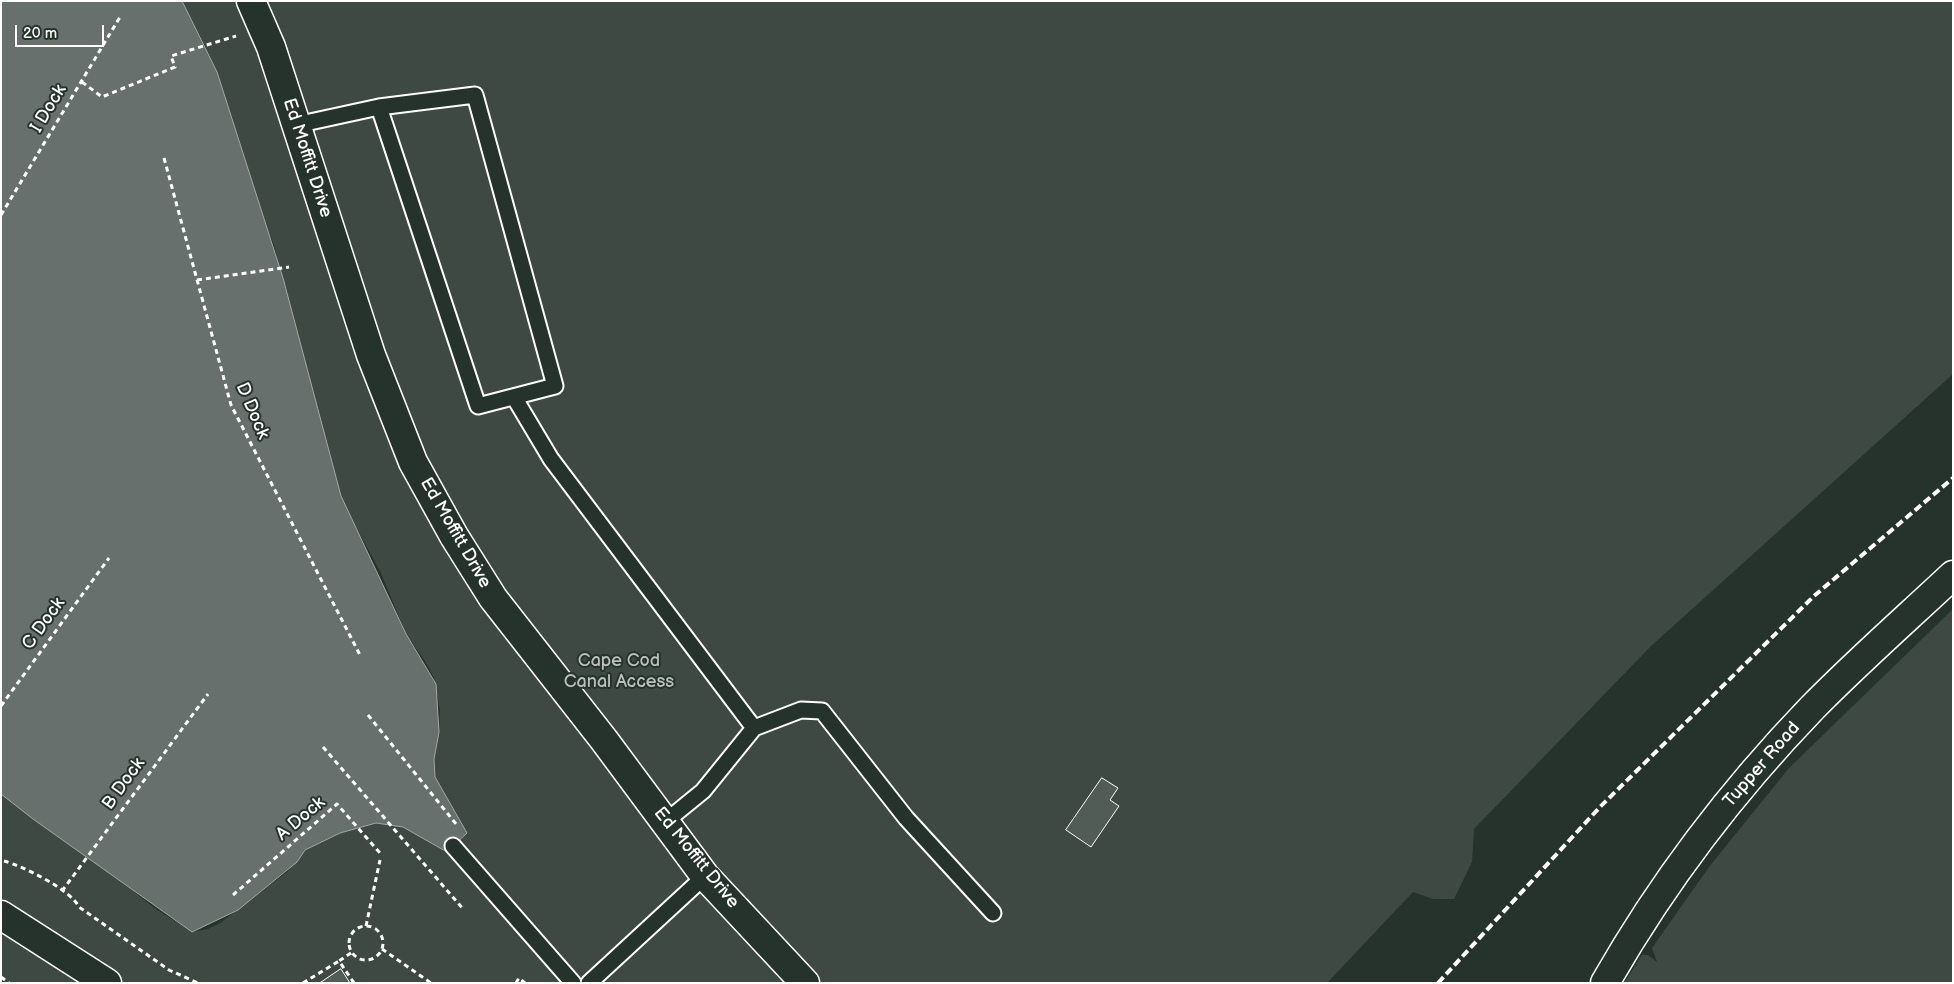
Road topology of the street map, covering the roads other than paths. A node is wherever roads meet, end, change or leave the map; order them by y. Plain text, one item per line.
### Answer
1 (251, 1) edge
2 (379, 108) junction
3 (296, 125) junction
4 (514, 397) junction
5 (1953, 575) edge
6 (754, 728) junction
7 (665, 822) junction
8 (453, 846) dead end
9 (705, 876) junction
10 (993, 913) dead end
11 (1, 915) edge
12 (107, 983) edge
13 (573, 983) edge
14 (589, 983) edge
15 (805, 983) edge
16 (1605, 983) edge

1 - 3 street, Ed Moffitt Drive
2 - 3 lane
2 - 4 lane
2 - 4 lane
3 - 7 street, Ed Moffitt Drive
4 - 6 lane
5 - 16 street, Tupper Road
6 - 7 lane
6 - 10 lane
7 - 9 street, Ed Moffitt Drive
8 - 13 lane
9 - 14 lane
9 - 15 street, Ed Moffitt Drive
11 - 12 street

